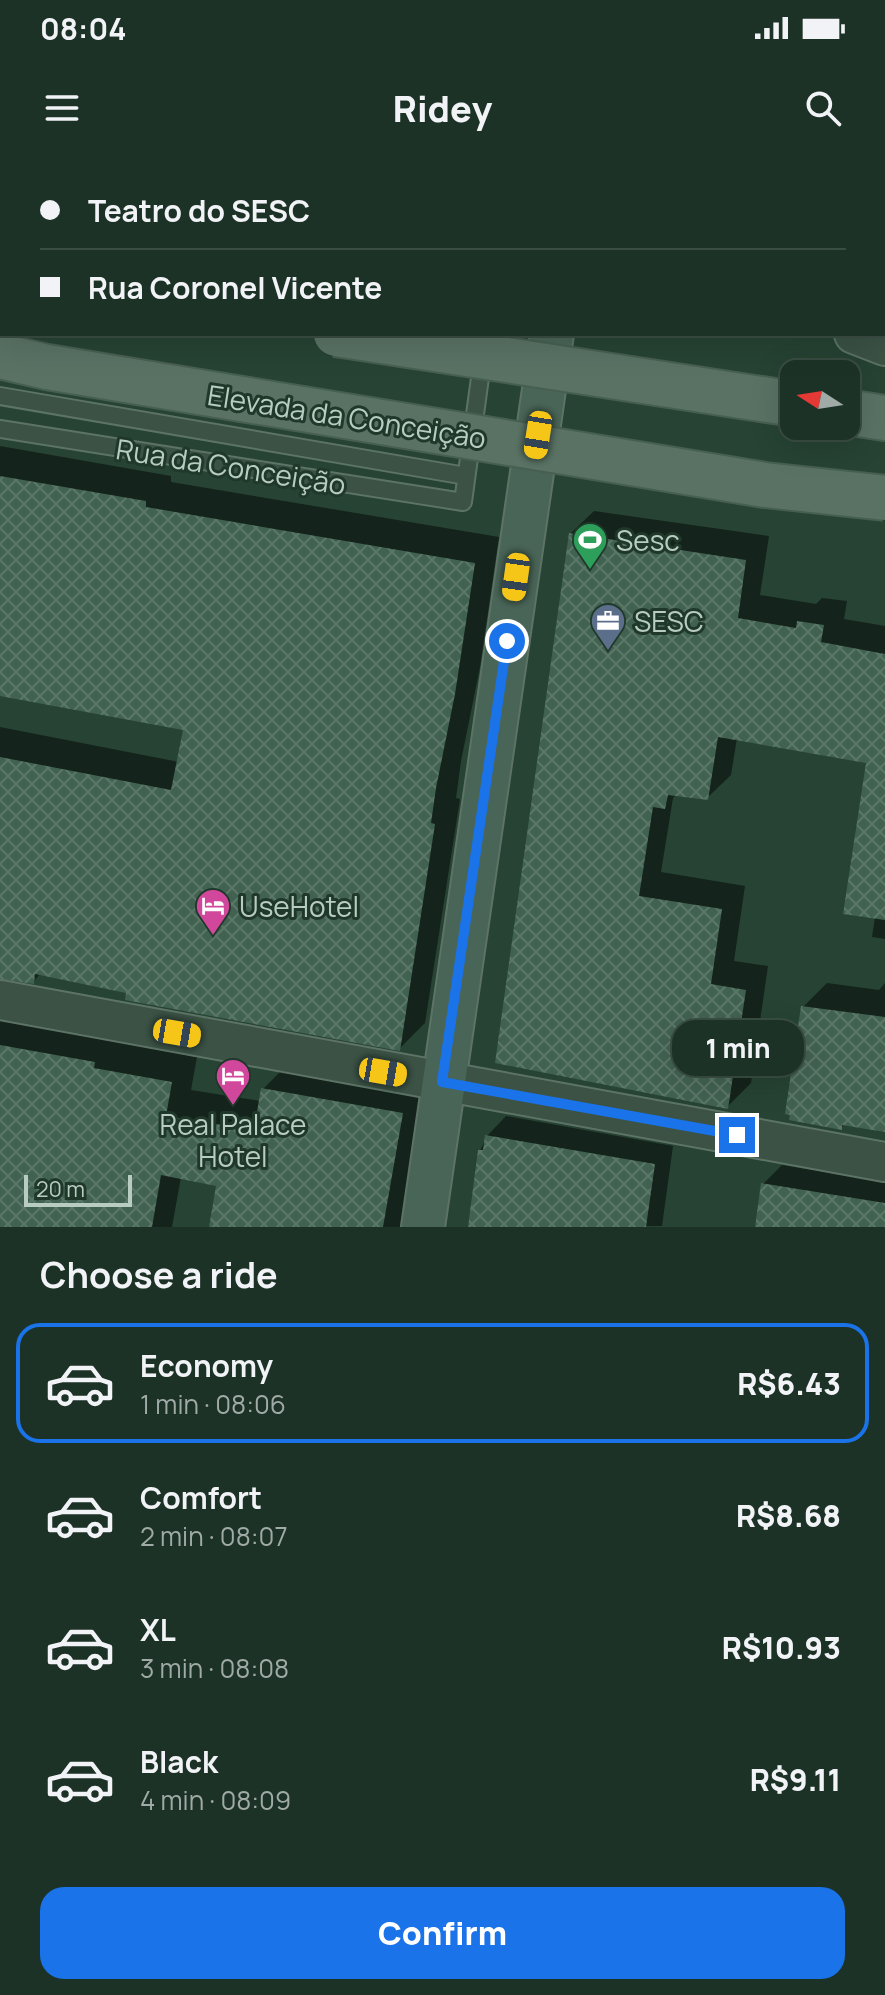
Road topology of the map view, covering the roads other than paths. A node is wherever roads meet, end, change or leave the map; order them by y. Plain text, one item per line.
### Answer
1 (349, 336) edge
2 (486, 336) edge
3 (552, 336) edge
4 (859, 336) edge
5 (885, 346) edge
6 (0, 356) edge
7 (0, 396) edge
8 (780, 402) edge
9 (860, 414) edge
10 (885, 418) edge
11 (0, 429) edge
12 (466, 476) junction
13 (885, 498) edge
14 (0, 1000) edge
15 (442, 1082) junction
16 (885, 1162) edge
17 (423, 1227) edge

1 - 8 main road, bridge
2 - 12 lane
3 - 15 main road
4 - 5 street
6 - 13 main road, Elevada da Conceição, bridge
7 - 12 lane
9 - 10 main road
11 - 12 lane, Rua da Conceição
14 - 15 street
15 - 16 street
15 - 17 main road

